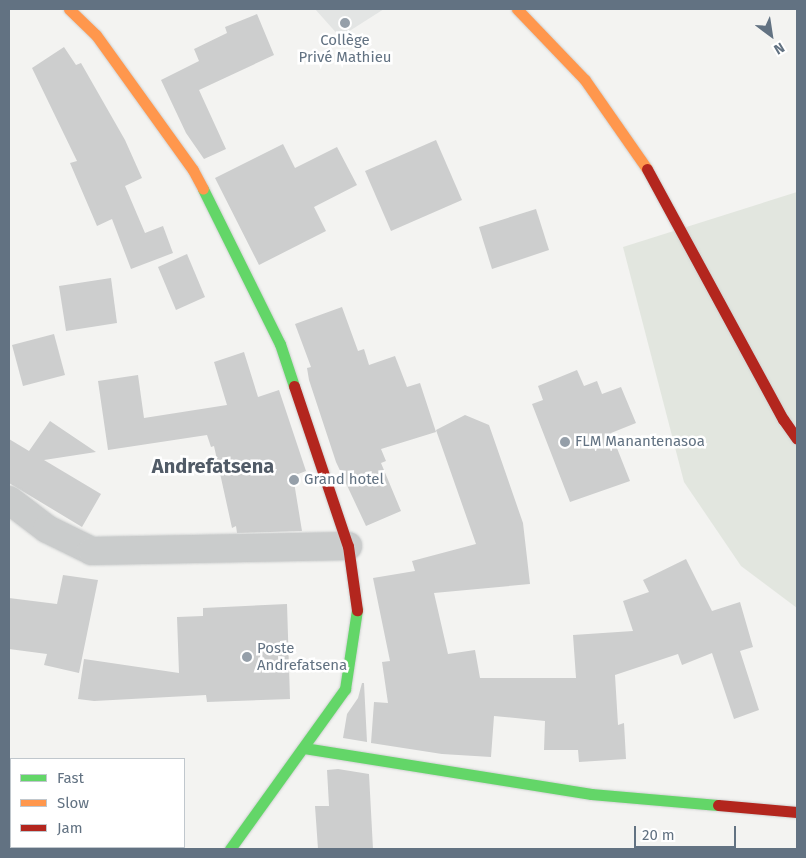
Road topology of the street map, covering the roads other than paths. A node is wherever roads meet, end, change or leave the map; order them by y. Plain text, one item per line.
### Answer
1 (69, 9) edge
2 (517, 9) edge
3 (797, 440) edge
4 (9, 500) edge
5 (348, 546) junction
6 (304, 748) junction
7 (797, 812) edge
8 (230, 849) edge

1 - 5 street
2 - 3 street
4 - 5 street
5 - 6 street
6 - 7 street
6 - 8 street

